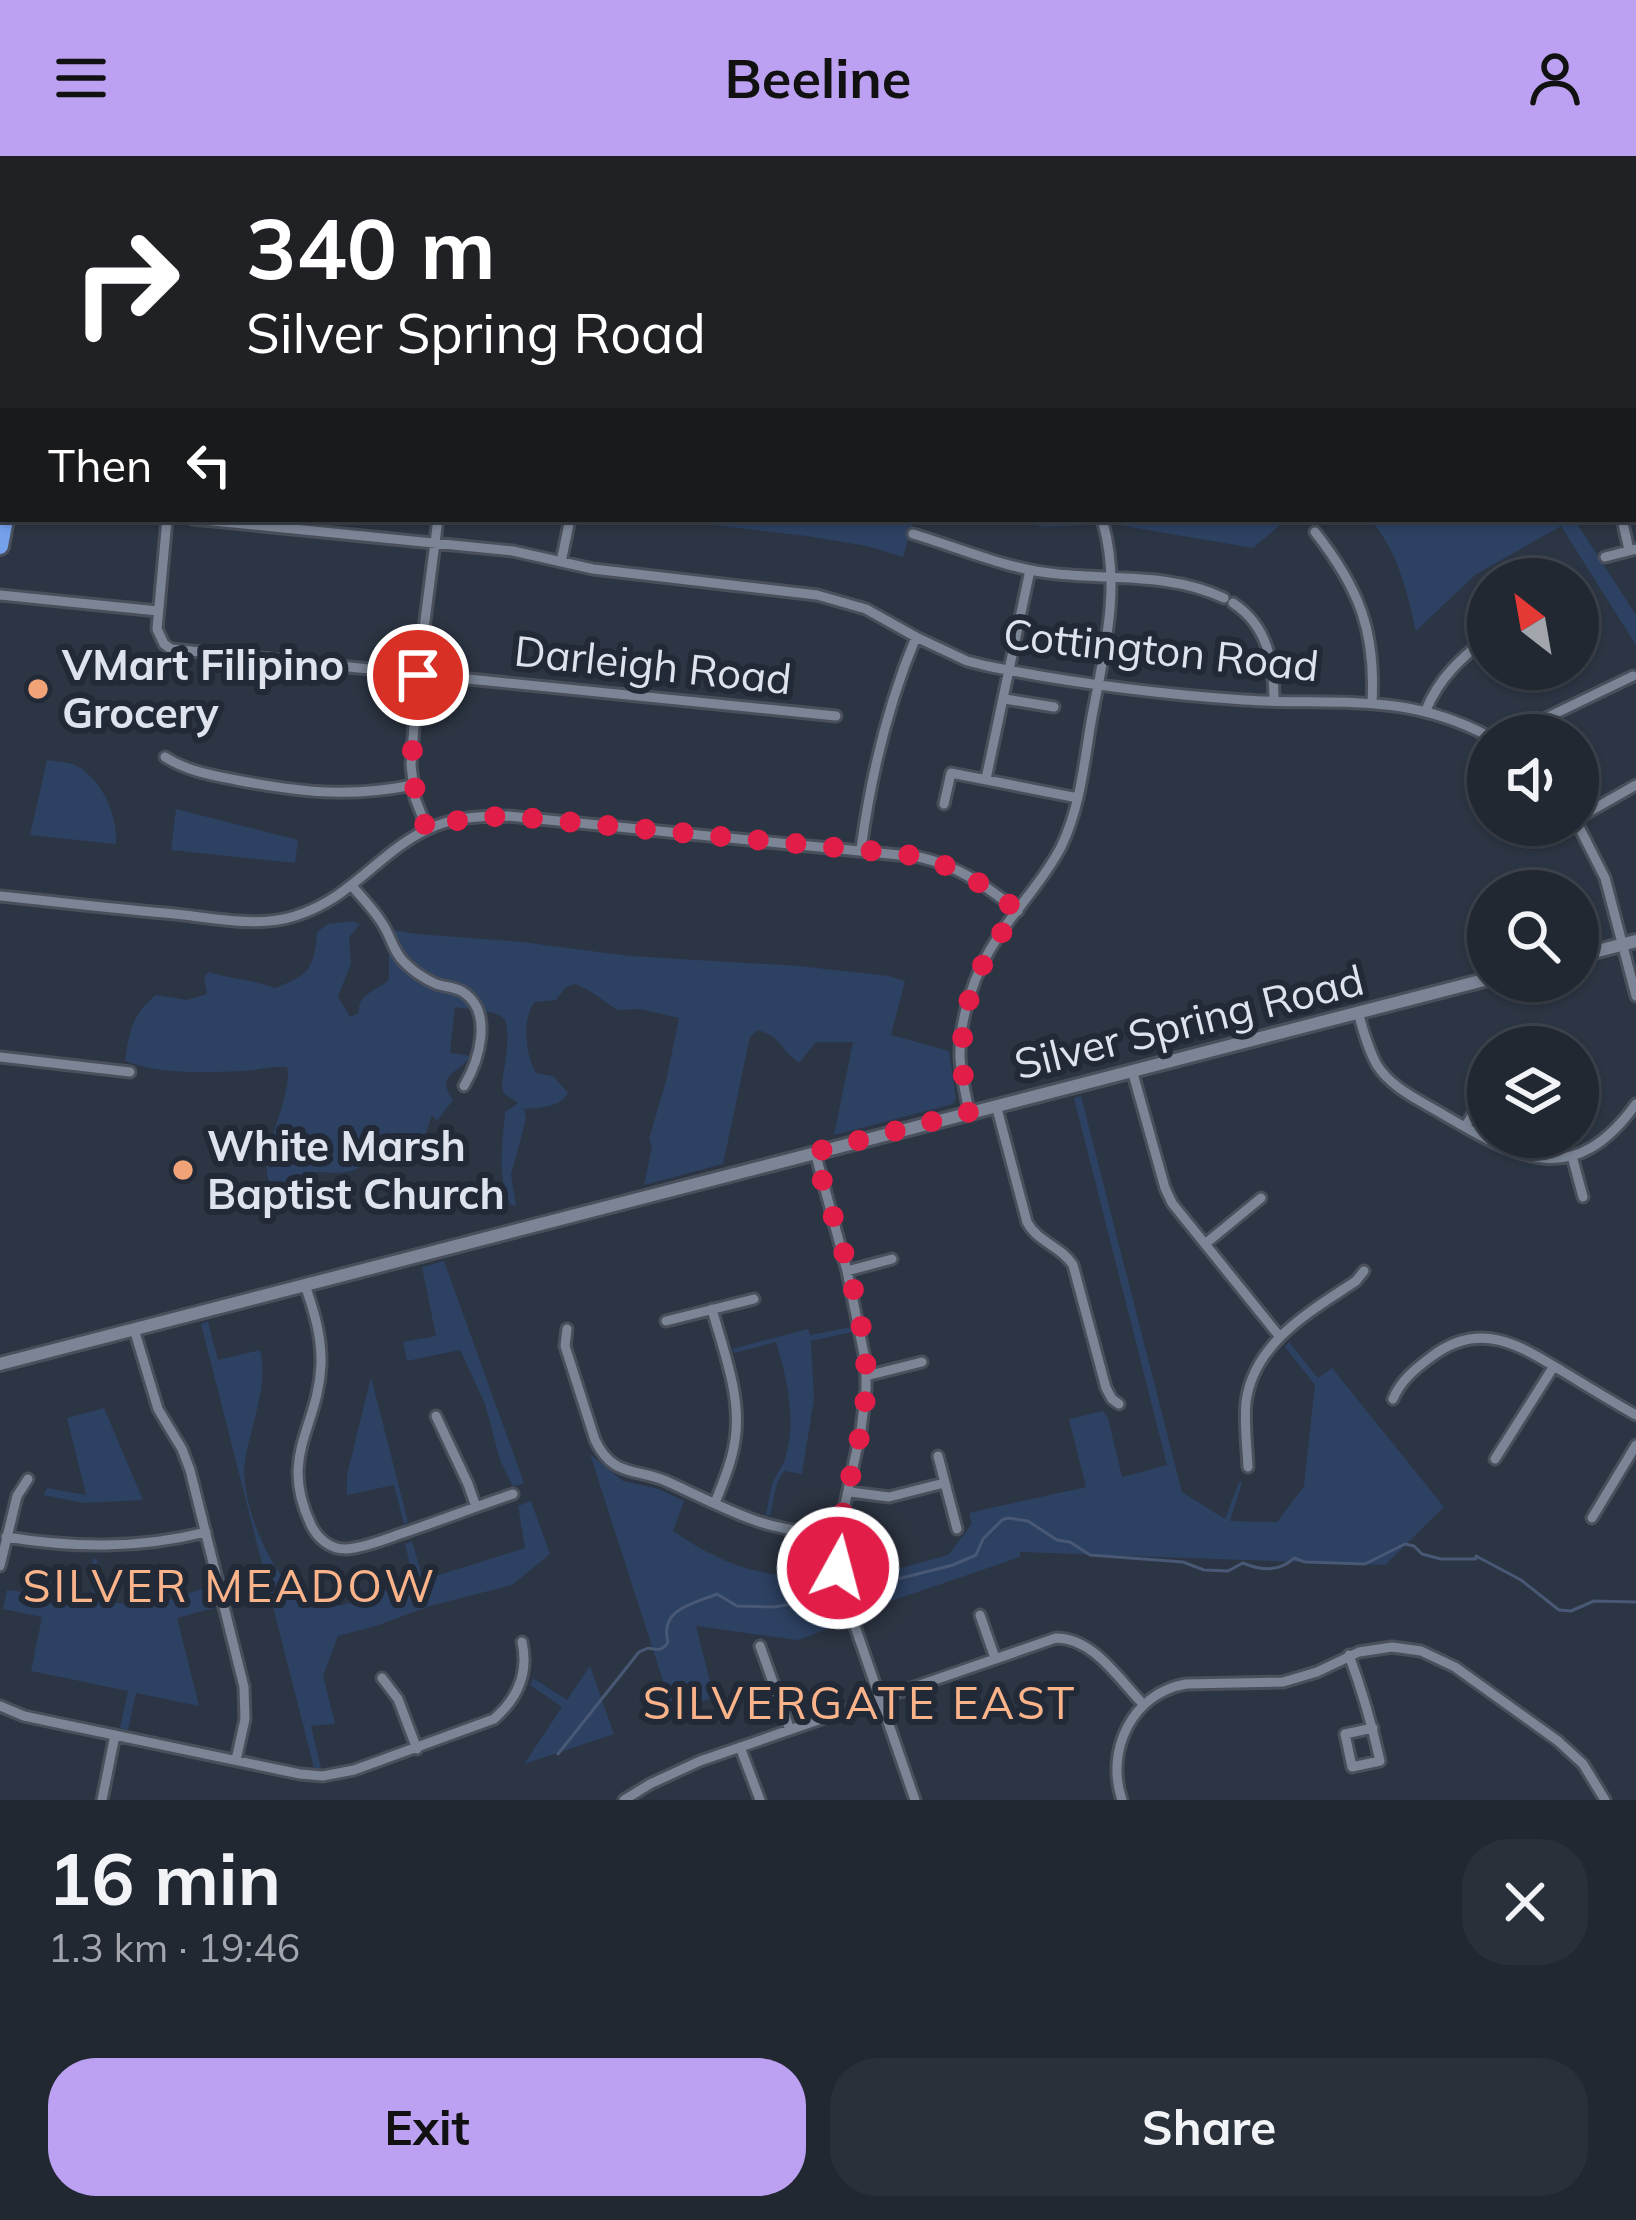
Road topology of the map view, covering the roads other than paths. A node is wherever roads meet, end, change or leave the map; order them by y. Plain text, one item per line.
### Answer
1 (167, 522) edge
2 (221, 522) edge
3 (437, 522) edge
4 (569, 522) edge
5 (1103, 523) dead end
6 (1315, 532) dead end
7 (913, 534) dead end
8 (433, 545) junction
9 (1632, 549) edge
10 (1606, 557) dead end
11 (561, 562) junction
12 (1030, 570) junction
13 (1112, 577) junction
14 (0, 595) edge
15 (158, 611) junction
16 (916, 637) junction
17 (1467, 655) edge
18 (1009, 671) junction
19 (418, 675) junction
20 (1633, 676) edge
21 (1098, 683) junction
22 (1005, 699) junction
23 (1274, 701) junction
24 (1372, 703) junction
25 (1054, 707) dead end
26 (1426, 710) junction
27 (1556, 714) edge
28 (836, 716) dead end
29 (1467, 727) edge
30 (165, 757) dead end
31 (986, 779) junction
32 (412, 785) junction
33 (1636, 785) edge
34 (1078, 799) junction
35 (944, 804) dead end
36 (1599, 806) edge
37 (427, 830) junction
38 (1590, 846) edge
39 (861, 849) junction
40 (353, 886) junction
41 (0, 896) edge
42 (1018, 911) junction
43 (1629, 943) edge
44 (1599, 951) edge
45 (1467, 984) edge
46 (1636, 996) edge
47 (1358, 1012) junction
48 (0, 1057) edge
49 (1132, 1070) junction
50 (130, 1072) dead end
51 (464, 1086) dead end
52 (1636, 1104) edge
53 (996, 1105) junction
54 (969, 1112) junction
55 (1467, 1124) edge
56 (1465, 1127) joint
57 (1599, 1143) edge
58 (814, 1152) junction
59 (1573, 1158) edge
60 (1583, 1197) dead end
61 (1261, 1198) dead end
62 (1204, 1244) junction
63 (892, 1259) dead end
64 (848, 1271) junction
65 (1364, 1271) dead end
66 (304, 1285) junction
67 (754, 1299) dead end
68 (712, 1309) junction
69 (666, 1321) dead end
70 (134, 1329) junction
71 (567, 1329) dead end
72 (1280, 1337) junction
73 (922, 1362) dead end
74 (0, 1364) edge
75 (1554, 1366) junction
76 (866, 1376) junction
77 (1393, 1399) dead end
78 (1119, 1404) dead end
79 (1636, 1415) edge
80 (436, 1416) dead end
81 (1636, 1445) edge
82 (938, 1456) dead end
83 (1496, 1459) dead end
84 (1248, 1467) dead end
85 (28, 1479) dead end
86 (944, 1483) junction
87 (850, 1492) junction
88 (513, 1494) dead end
89 (715, 1504) junction
90 (476, 1508) junction
91 (1592, 1518) dead end
92 (957, 1529) dead end
93 (206, 1532) junction
94 (5, 1537) junction
95 (838, 1537) junction
96 (0, 1566) edge
97 (980, 1615) dead end
98 (522, 1642) dead end
99 (760, 1646) dead end
100 (1348, 1655) junction
101 (995, 1658) junction
102 (382, 1678) dead end
103 (879, 1699) junction
104 (1144, 1705) junction
105 (0, 1706) edge
106 (1373, 1728) junction
107 (790, 1730) junction
108 (116, 1735) junction
109 (740, 1747) junction
110 (417, 1749) junction
111 (236, 1760) junction
112 (102, 1800) edge
113 (624, 1800) edge
114 (760, 1800) edge
115 (915, 1800) edge
116 (1122, 1800) edge
117 (1605, 1800) edge

1 - 15 street
2 - 8 street, Cottington Road
3 - 8 street
4 - 11 street
5 - 13 street
6 - 24 street
7 - 12 street
8 - 11 street, Cottington Road
8 - 19 street
9 - 10 street
11 - 16 street, Cottington Road
12 - 13 street
12 - 18 street
13 - 21 street
13 - 23 street
14 - 15 street
15 - 19 street, Darleigh Road
16 - 18 street, Cottington Road
16 - 39 street
17 - 26 street
18 - 21 street, Cottington Road
18 - 22 street
19 - 28 street, Darleigh Road
19 - 32 street
20 - 27 street
21 - 23 street, Cottington Road
21 - 34 street
22 - 25 street
22 - 31 street
23 - 24 street, Cottington Road
24 - 26 street, Cottington Road
26 - 29 street, Cottington Road
30 - 32 street
31 - 34 street
31 - 35 street
32 - 37 street
33 - 36 street
34 - 42 street
37 - 39 street
37 - 40 street
38 - 43 street
39 - 42 street
40 - 41 street
40 - 51 street
42 - 54 street
43 - 44 main road
43 - 46 street
45 - 47 main road, Silver Spring Road
47 - 49 main road, Silver Spring Road
47 - 56 street
48 - 50 street
49 - 53 main road, Silver Spring Road
49 - 62 street
52 - 57 street
53 - 54 main road, Silver Spring Road
53 - 78 street
54 - 58 main road, Silver Spring Road
55 - 56 street
58 - 64 street
58 - 66 main road, Silver Spring Road
59 - 60 street
61 - 62 street
62 - 72 street
63 - 64 street
64 - 76 street
65 - 72 street
66 - 70 main road, Silver Spring Road
66 - 90 street
67 - 68 street
68 - 69 street
68 - 89 street
70 - 74 main road, Silver Spring Road
70 - 93 street
71 - 89 street
72 - 84 street
73 - 76 street
75 - 77 street
75 - 79 street
75 - 83 street
76 - 87 street
80 - 90 street
81 - 91 street
82 - 86 street
85 - 94 street
86 - 87 street
86 - 92 street
87 - 95 street
88 - 90 street
89 - 95 street
93 - 94 street
93 - 111 street
94 - 96 street
95 - 103 street
97 - 101 street
98 - 110 street
99 - 107 street
100 - 104 street
100 - 106 street
100 - 117 street
101 - 103 street
101 - 104 street
102 - 110 street
103 - 107 street
103 - 115 street
104 - 116 street
105 - 108 street
106 - 106 street
107 - 109 street
108 - 111 street
108 - 112 street
109 - 113 street
109 - 114 street
110 - 111 street

